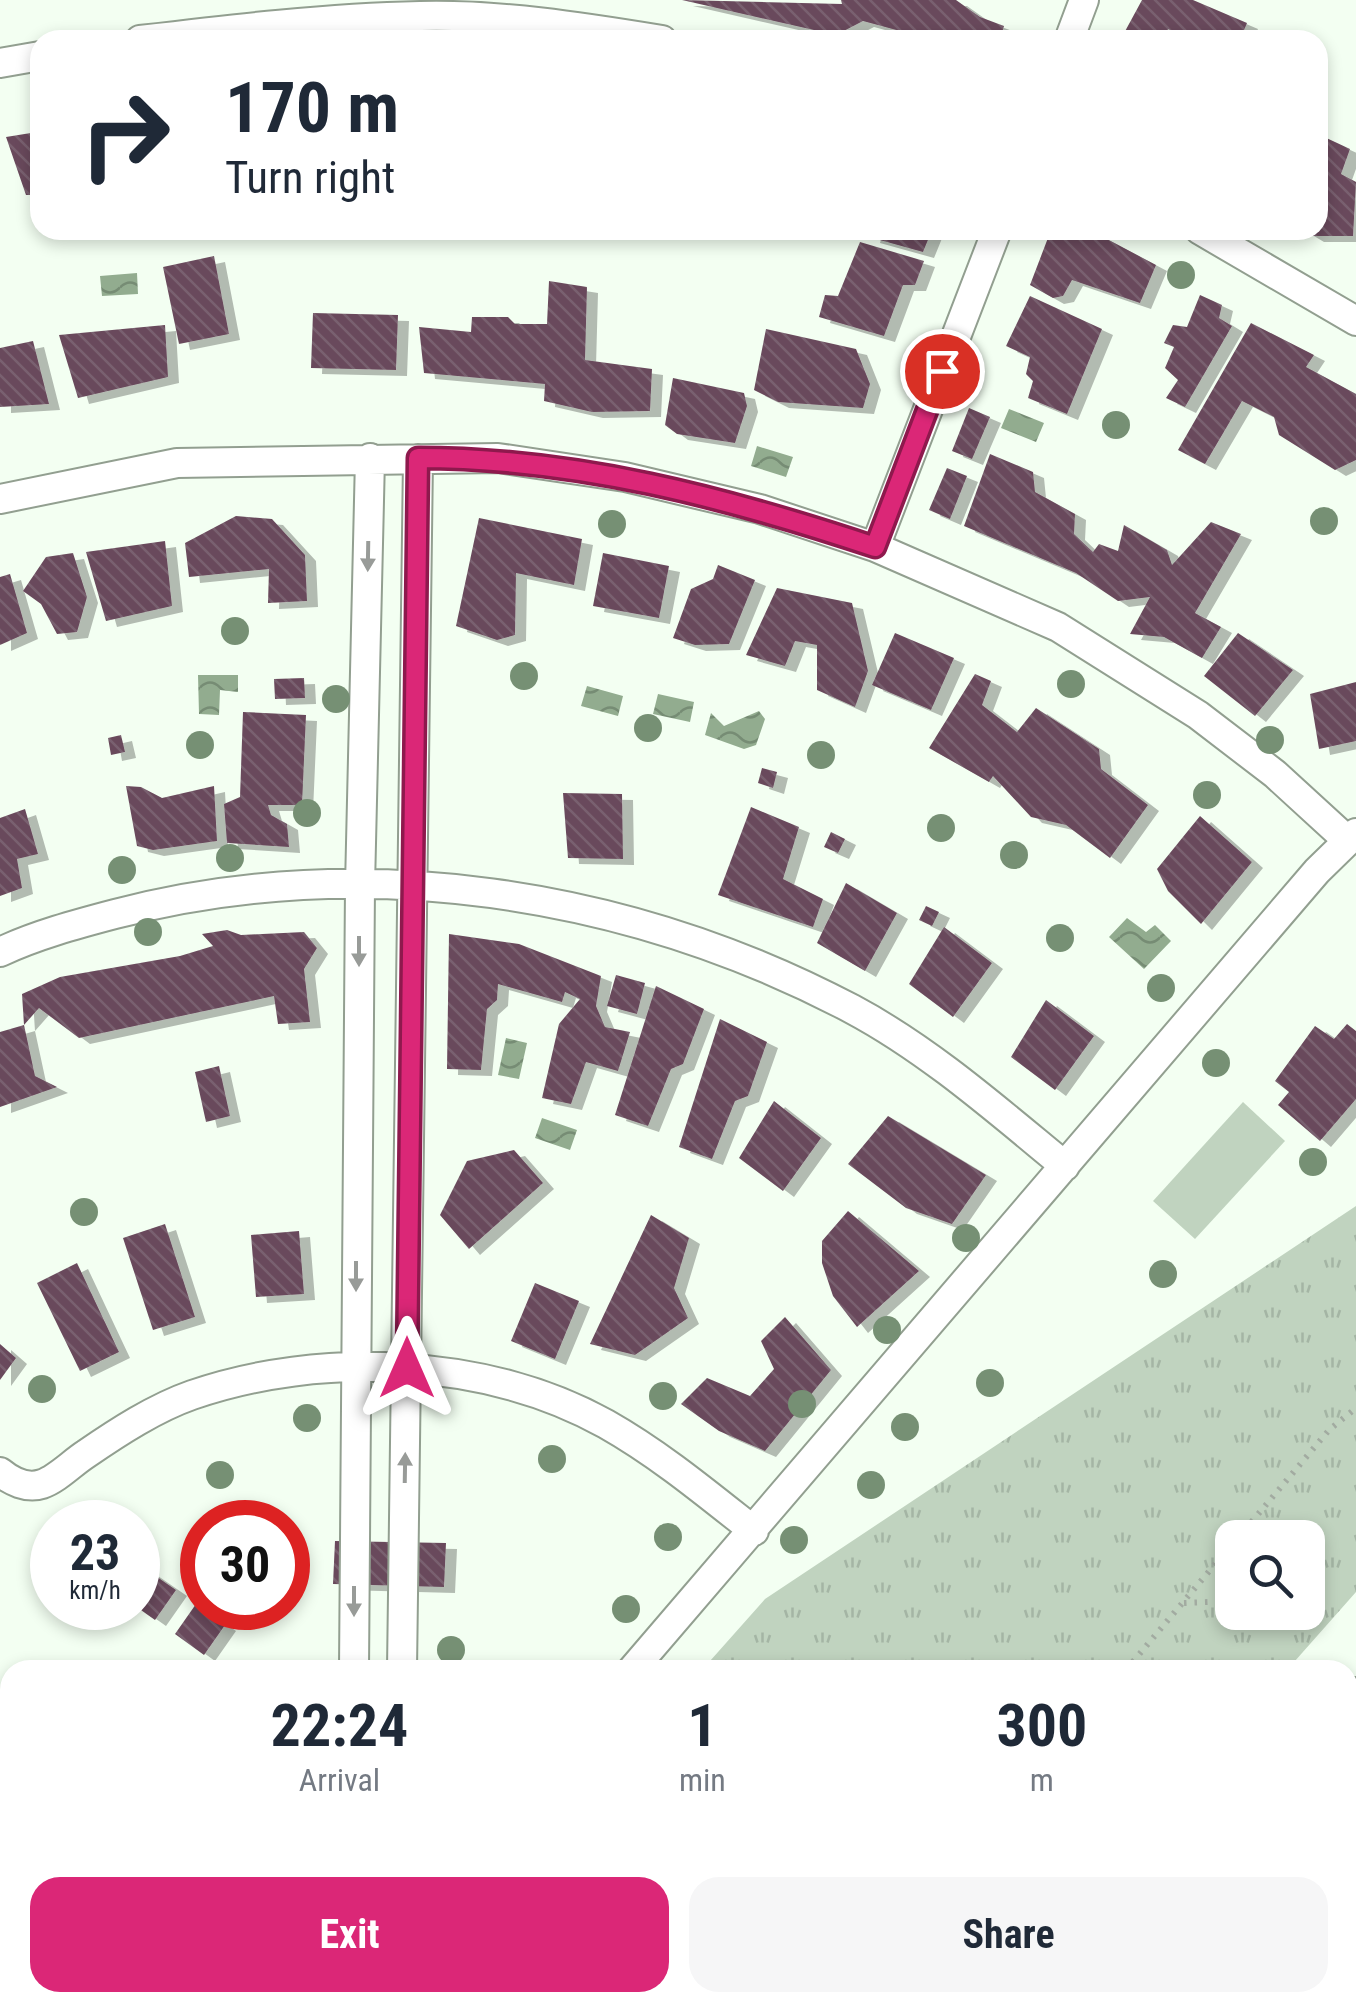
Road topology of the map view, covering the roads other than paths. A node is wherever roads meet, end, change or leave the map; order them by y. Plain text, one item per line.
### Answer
1 (1084, 0) edge
2 (422, 8) edge
3 (222, 30) edge
4 (599, 30) edge
5 (1073, 30) edge
6 (30, 58) edge
7 (0, 63) edge
8 (992, 240) edge
9 (1217, 240) edge
10 (1356, 321) edge
11 (370, 458) junction
12 (418, 458) junction
13 (0, 498) edge
14 (875, 547) junction
15 (1351, 836) edge
16 (360, 886) junction
17 (410, 888) junction
18 (0, 952) edge
19 (1065, 1166) junction
20 (407, 1368) junction
21 (356, 1369) junction
22 (0, 1472) edge
23 (754, 1530) junction
24 (354, 1660) edge
25 (402, 1660) edge
26 (641, 1660) edge

1 - 5 street
2 - 3 street
2 - 4 street
6 - 7 street
8 - 14 street
9 - 10 street
11 - 12 street
11 - 13 street
11 -> 16 street
12 - 14 street
12 - 17 street
14 - 15 street
15 - 19 street
16 - 17 street
16 - 18 street
16 -> 21 street
17 - 19 street
17 - 20 street
19 - 23 street
20 - 21 street
20 - 23 street
25 -> 20 street
21 - 22 street
21 -> 24 street
23 - 26 street

